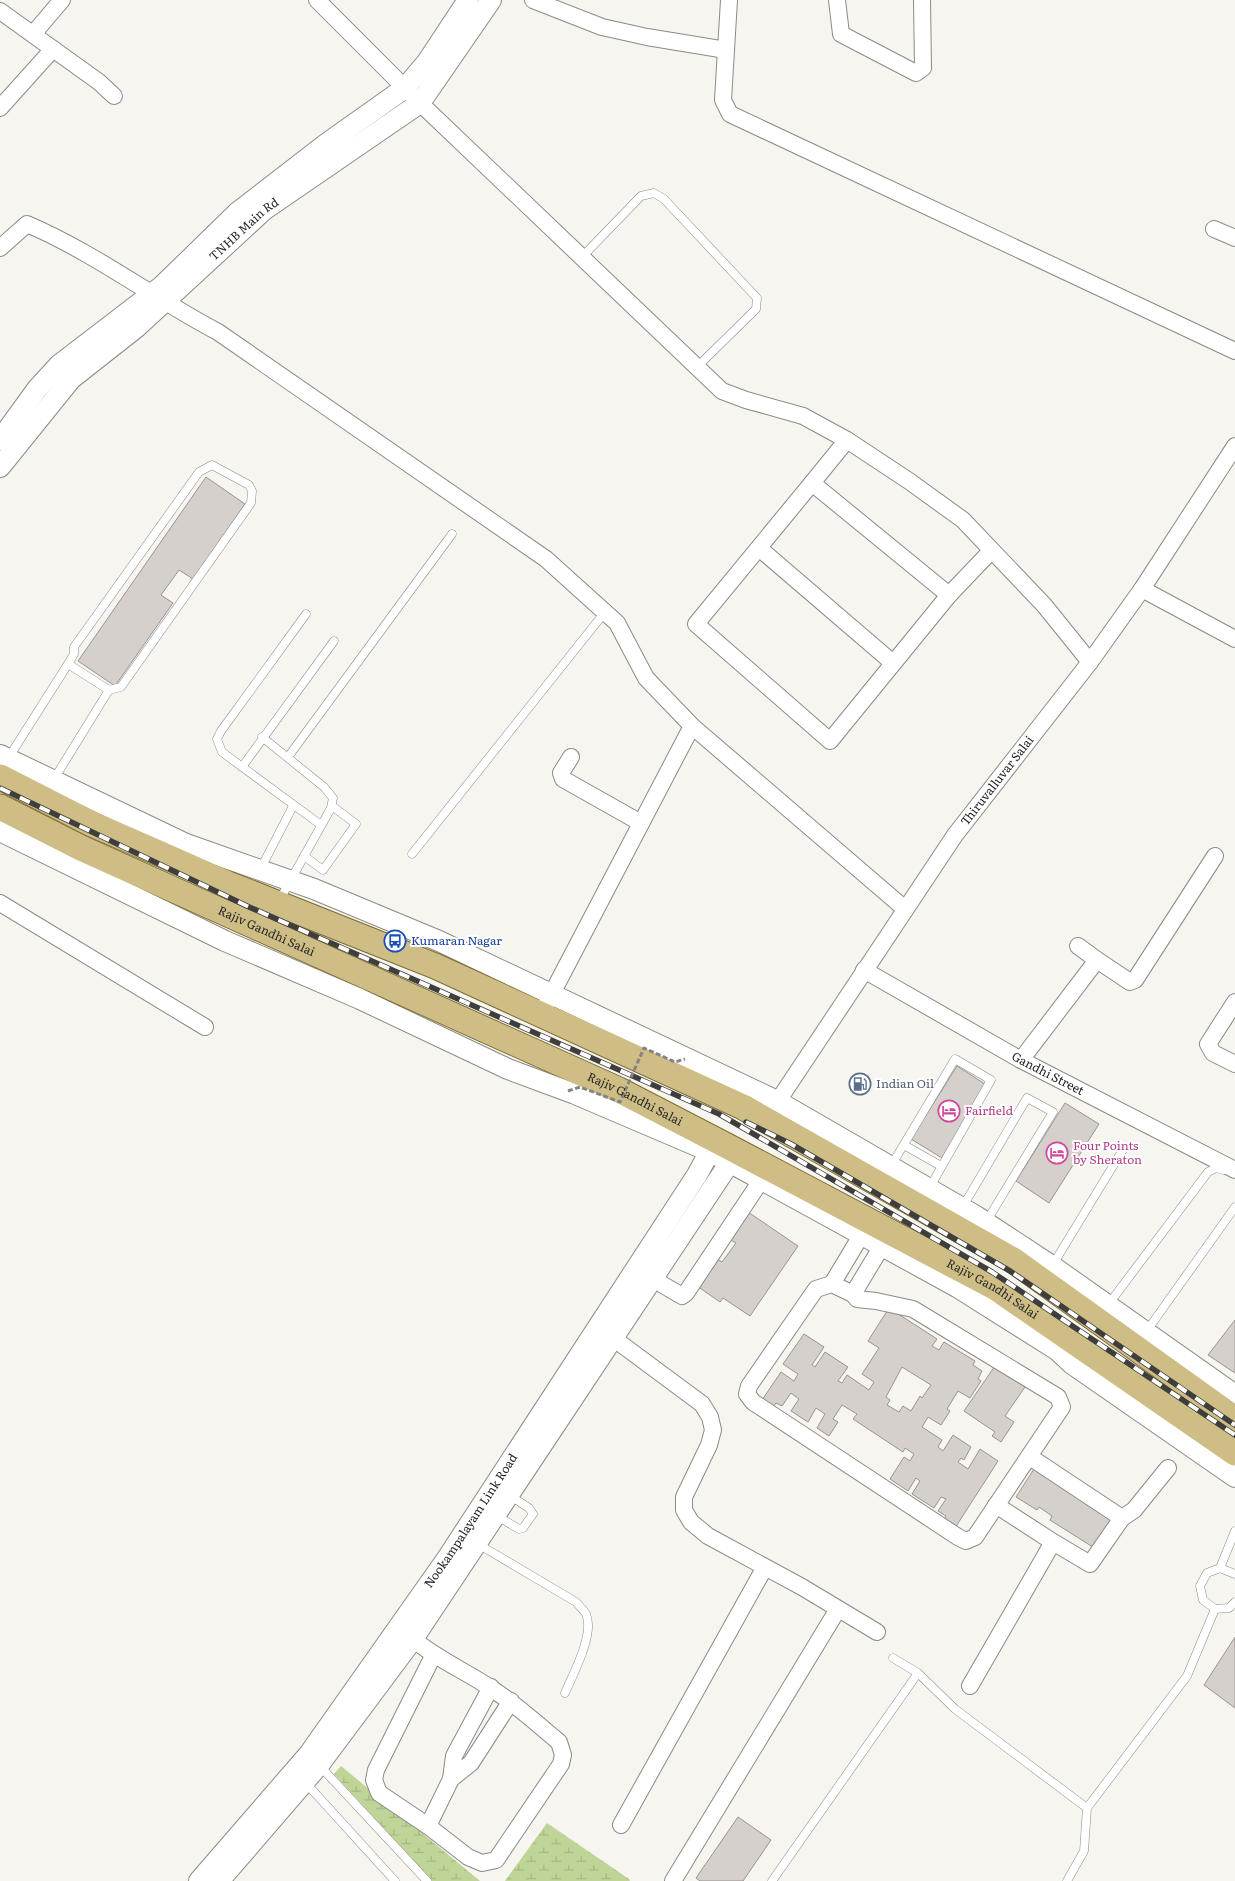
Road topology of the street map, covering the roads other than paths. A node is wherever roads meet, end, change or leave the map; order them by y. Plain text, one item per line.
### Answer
1 (62, 0) edge
2 (317, 0) edge
3 (468, 0) edge
4 (491, 0) edge
5 (533, 0) edge
6 (729, 0) edge
7 (838, 0) edge
8 (922, 0) edge
9 (0, 11) edge
10 (33, 34) junction
11 (53, 49) junction
12 (726, 50) junction
13 (405, 88) junction
14 (114, 96) dead end
15 (420, 103) junction
16 (0, 108) edge
17 (1214, 229) dead end
18 (1235, 238) edge
19 (0, 248) edge
20 (582, 257) junction
21 (159, 298) junction
22 (1235, 351) edge
23 (697, 368) junction
24 (0, 440) edge
25 (847, 440) junction
26 (1235, 446) edge
27 (0, 467) edge
28 (812, 483) junction
29 (452, 534) dead end
30 (759, 548) junction
31 (992, 551) junction
32 (1142, 589) junction
33 (949, 595) junction
34 (605, 612) junction
35 (306, 614) dead end
36 (1235, 639) edge
37 (334, 641) dead end
38 (1090, 662) junction
39 (893, 663) junction
40 (68, 664) junction
41 (108, 690) junction
42 (692, 726) junction
43 (262, 737) junction
44 (288, 757) junction
45 (571, 757) dead end
46 (3, 764) edge
47 (242, 767) junction
48 (53, 780) junction
49 (293, 806) junction
50 (332, 806) junction
51 (0, 808) edge
52 (641, 823) junction
53 (321, 825) junction
54 (0, 831) edge
55 (156, 852) junction
56 (412, 854) dead end
57 (304, 856) junction
58 (1215, 856) dead end
59 (260, 870) junction
60 (146, 877) junction
61 (290, 881) junction
62 (0, 903) edge
63 (277, 903) junction
64 (905, 909) junction
65 (1078, 946) dead end
66 (1097, 960) junction
67 (864, 970) junction
68 (1235, 1002) edge
69 (546, 1006) junction
70 (206, 1027) dead end
71 (1020, 1060) junction
72 (1235, 1064) edge
73 (772, 1111) junction
74 (904, 1145) junction
75 (1124, 1148) dead end
76 (723, 1151) junction
77 (942, 1166) junction
78 (890, 1168) junction
79 (1235, 1170) edge
80 (1235, 1175) edge
81 (762, 1179) junction
82 (928, 1189) junction
83 (1235, 1207) edge
84 (962, 1208) junction
85 (986, 1222) junction
86 (862, 1234) junction
87 (882, 1246) junction
88 (1052, 1266) junction
89 (653, 1279) junction
90 (832, 1284) junction
91 (853, 1294) junction
92 (1108, 1305) junction
93 (1146, 1332) junction
94 (613, 1338) junction
95 (1235, 1396) edge
96 (1235, 1419) edge
97 (1235, 1453) edge
98 (1030, 1457) junction
99 (1168, 1468) dead end
100 (1235, 1477) edge
101 (509, 1495) junction
102 (996, 1506) junction
103 (496, 1515) junction
104 (1122, 1518) junction
105 (1235, 1531) edge
106 (1053, 1542) junction
107 (477, 1543) junction
108 (765, 1567) junction
109 (1220, 1568) junction
110 (1235, 1574) edge
111 (1235, 1602) edge
112 (838, 1609) junction
113 (1215, 1609) junction
114 (877, 1632) dead end
115 (413, 1639) junction
116 (433, 1656) junction
117 (893, 1658) dead end
118 (918, 1673) junction
119 (970, 1686) dead end
120 (491, 1687) junction
121 (565, 1693) dead end
122 (511, 1701) junction
123 (314, 1760) junction
124 (300, 1776) junction
125 (451, 1779) junction
126 (1087, 1808) junction
127 (621, 1825) dead end
128 (428, 1826) junction
129 (199, 1881) edge
130 (219, 1881) edge
131 (394, 1881) edge
132 (427, 1881) edge
133 (673, 1881) edge
134 (772, 1881) edge
135 (1067, 1881) edge

1 - 10 street
2 - 13 street
3 - 13 street, TNHB Main Rd
4 - 15 street, TNHB Main Rd
5 - 12 street
6 - 12 street
7 - 8 street
9 - 10 street
10 - 11 street
11 - 14 street
11 - 16 street
12 - 22 street
13 - 15 street
13 - 21 street, TNHB Main Rd
15 - 20 street
15 - 21 street, TNHB Main Rd
17 - 18 street
19 - 21 street
20 - 23 street
20 - 23 lane
21 - 24 street, TNHB Main Rd
21 - 27 street, TNHB Main Rd
21 - 34 street
23 - 25 street
25 - 28 street
25 - 31 street
26 - 32 street, Thiruvalluvar Salai
28 - 30 street
28 - 33 street
29 - 44 lane
30 - 39 street
30 - 39 street
31 - 33 street
31 - 38 street
32 - 36 street
32 - 38 street, Thiruvalluvar Salai
33 - 39 street
34 - 42 street
34 - 56 lane
35 - 47 lane
37 - 43 lane
38 - 64 street, Thiruvalluvar Salai
40 - 41 lane
40 - 41 lane
40 - 46 lane
41 - 48 lane
42 - 52 street
42 - 64 street
43 - 44 lane
43 - 47 lane
44 - 50 lane
45 - 52 street
46 - 48 street
46 - 55 main road
47 - 49 lane
48 - 59 street
49 - 53 lane
49 - 59 lane
50 - 53 lane
50 - 57 lane
51 - 60 main road, Rajiv Gandhi Salai
52 - 69 street
53 - 57 lane
54 - 76 street
55 - 60 main road
55 - 63 main road
57 - 61 lane
58 - 66 street
59 - 61 street
60 - 76 main road, Rajiv Gandhi Salai
61 - 63 lane
61 - 69 street
62 - 70 street
63 - 69 main road
64 - 67 street, Thiruvalluvar Salai
65 - 66 street
66 - 71 street
67 - 71 street, Gandhi Street
67 - 73 street, Thiruvalluvar Salai
68 - 72 street
69 - 73 street
69 - 73 main road
71 - 79 street, Gandhi Street
73 - 78 street
73 - 96 main road
74 - 77 lane
74 - 77 lane
74 - 78 lane
75 - 88 lane
76 - 81 street
76 - 89 street, Nookampalayam Link Road
76 - 97 main road, Rajiv Gandhi Salai
76 - 123 street, Nookampalayam Link Road
77 - 82 lane
78 - 82 street
80 - 92 lane
81 - 86 street
81 - 89 street
82 - 84 street
83 - 93 lane
84 - 85 street
84 - 85 lane
85 - 88 street
86 - 87 street
86 - 90 street
87 - 91 street
87 - 100 street
88 - 92 street
89 - 94 street, Nookampalayam Link Road
90 - 91 street
90 - 102 street
91 - 98 street
92 - 93 street
93 - 95 street
94 - 101 street, Nookampalayam Link Road
94 - 108 street
98 - 102 street
98 - 104 street
99 - 104 street
101 - 103 street, Nookampalayam Link Road
101 - 103 lane
102 - 106 street
103 - 107 street, Nookampalayam Link Road
104 - 106 street
105 - 109 lane
106 - 119 street
107 - 115 street, Nookampalayam Link Road
107 - 121 lane
108 - 112 street
108 - 127 street
109 - 110 lane
109 - 113 lane
111 - 113 lane
112 - 114 street
112 - 133 street
113 - 126 lane
115 - 116 street
115 - 123 street, Nookampalayam Link Road
116 - 120 street
116 - 128 street
117 - 118 lane
118 - 126 lane
118 - 134 lane
120 - 122 street
120 - 125 street
122 - 125 street
122 - 128 street
123 - 124 street, Nookampalayam Link Road
123 - 132 lane
124 - 129 street, Nookampalayam Link Road
124 - 130 street, Nookampalayam Link Road
124 - 131 lane
125 - 128 street
126 - 135 lane

